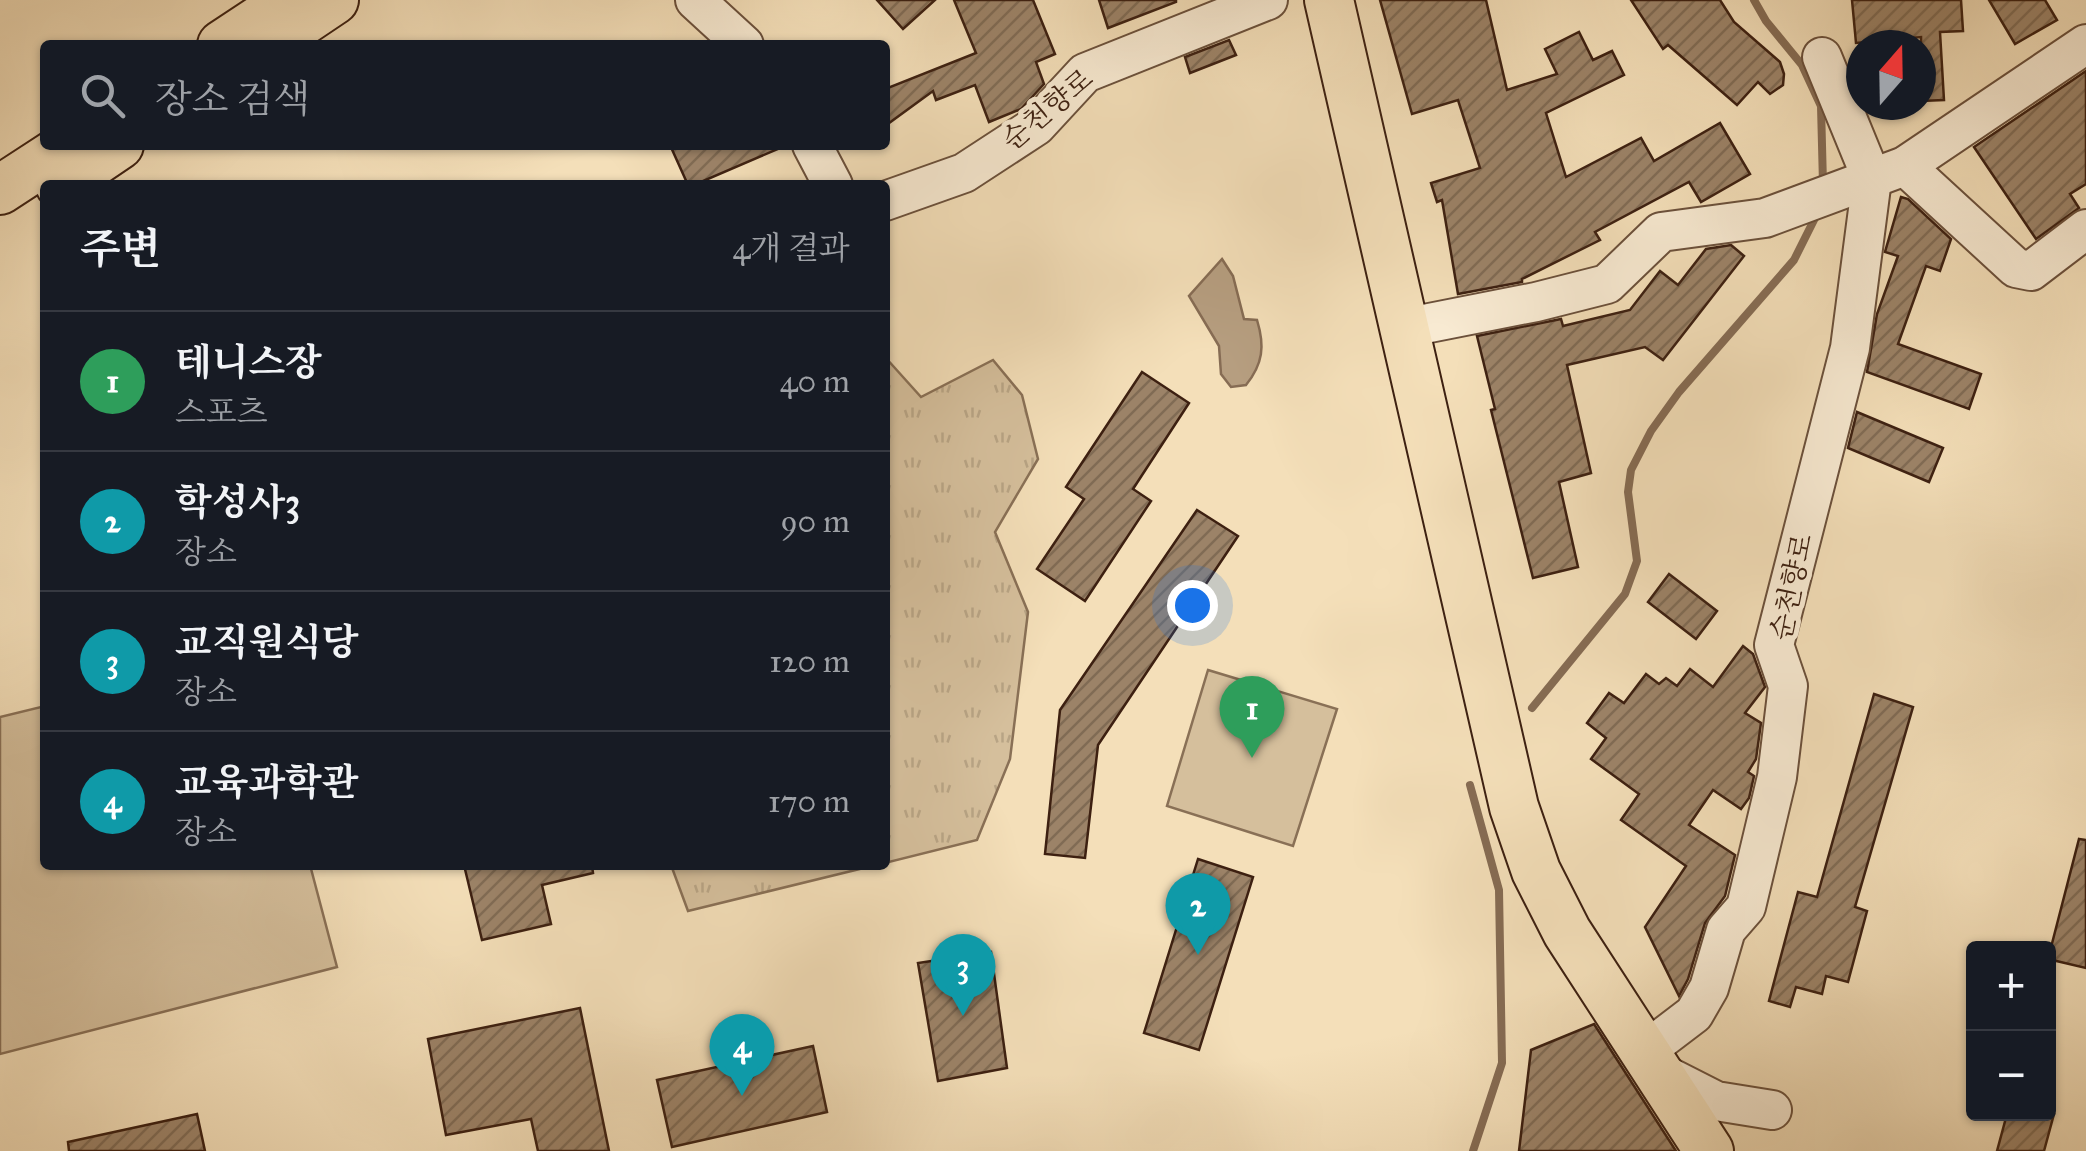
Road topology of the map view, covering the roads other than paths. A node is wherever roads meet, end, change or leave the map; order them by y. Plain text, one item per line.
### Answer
1 (290, 0) edge
2 (334, 0) edge
3 (694, 0) edge
4 (1268, 0) edge
5 (1328, 0) edge
6 (230, 40) edge
7 (274, 40) edge
8 (738, 40) edge
9 (2086, 44) edge
10 (1822, 57) dead end
11 (60, 150) edge
12 (112, 150) edge
13 (815, 150) edge
14 (1888, 173) junction
15 (67, 180) edge
16 (830, 180) edge
17 (0, 190) edge
18 (40, 198) edge
19 (890, 199) edge
20 (0, 226) edge
21 (2086, 229) edge
22 (1404, 328) junction
23 (1649, 1061) junction
24 (1772, 1110) dead end
25 (1709, 1151) edge

1 - 6 main road
2 - 7 main road
3 - 8 street
4 - 19 street, 순천향로
5 - 22 main road
9 - 14 street
10 - 14 street
11 - 17 main road
12 - 15 main road
13 - 16 street
14 - 21 street
14 - 22 street
14 - 23 street, 순천향로
18 - 20 main road
22 - 23 main road
23 - 24 street
23 - 25 main road

